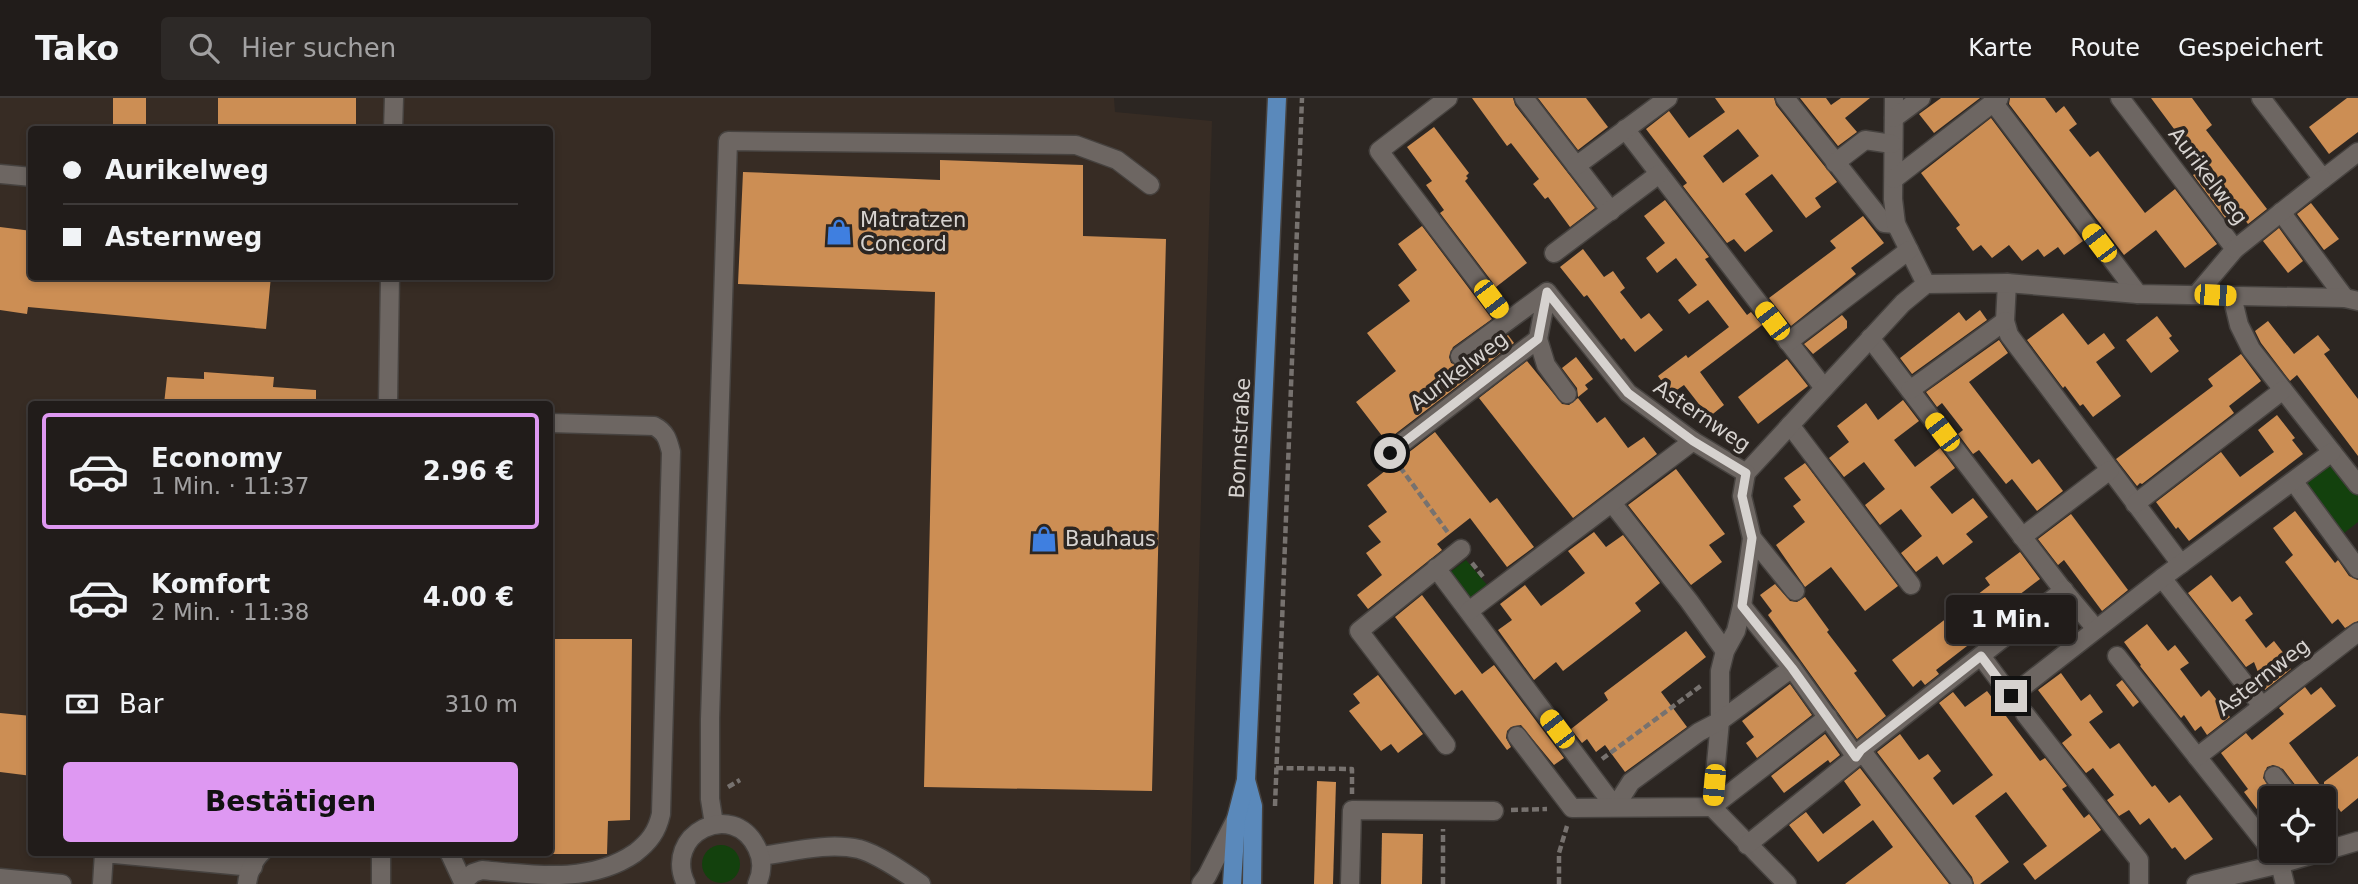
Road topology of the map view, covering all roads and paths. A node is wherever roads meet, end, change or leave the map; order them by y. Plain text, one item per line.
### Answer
1 (394, 98) edge
2 (1278, 98) edge
3 (1302, 98) edge
4 (1448, 98) edge
5 (1524, 98) edge
6 (1668, 98) edge
7 (1785, 98) edge
8 (1894, 98) edge
9 (1921, 98) edge
10 (2120, 98) edge
11 (2261, 98) edge
12 (1996, 100) edge
13 (1894, 118) junction
14 (393, 126) edge
15 (1625, 129) junction
16 (1892, 144) junction
17 (2358, 152) edge
18 (1835, 163) junction
19 (1576, 166) junction
20 (0, 174) edge
21 (1659, 174) junction
22 (28, 177) edge
23 (1895, 179) junction
24 (2323, 179) junction
25 (1150, 185) dead end
26 (1611, 211) junction
27 (2281, 212) junction
28 (1896, 224) junction
29 (2235, 248) junction
30 (1909, 250) junction
31 (1554, 253) dead end
32 (390, 280) edge
33 (1926, 284) junction
34 (2007, 284) junction
35 (1547, 292) junction
36 (2138, 294) junction
37 (2197, 295) junction
38 (2232, 296) junction
39 (2351, 300) edge
40 (1507, 320) junction
41 (2005, 321) junction
42 (1870, 338) junction
43 (1538, 339) junction
44 (1788, 342) junction
45 (1460, 356) dead end
46 (1824, 388) junction
47 (1910, 390) junction
48 (2283, 390) junction
49 (1567, 394) dead end
50 (388, 401) edge
51 (553, 423) edge
52 (1790, 425) junction
53 (1693, 441) junction
54 (2332, 452) junction
55 (1390, 453) joint
56 (2110, 470) junction
57 (1746, 473) junction
58 (2294, 482) junction
59 (2358, 485) edge
60 (1612, 503) junction
61 (2135, 503) junction
62 (2022, 537) junction
63 (1752, 538) junction
64 (1461, 549) junction
65 (2181, 564) junction
66 (1436, 568) junction
67 (2358, 569) edge
68 (2162, 579) junction
69 (1911, 585) dead end
70 (2063, 590) junction
71 (1796, 591) dead end
72 (1495, 592) junction
73 (1742, 606) junction
74 (1469, 611) junction
75 (2096, 629) junction
76 (2358, 632) edge
77 (1725, 651) junction
78 (1981, 656) junction
79 (2117, 656) dead end
80 (1792, 668) junction
81 (1720, 671) junction
82 (2262, 706) junction
83 (2025, 714) dead end
84 (1828, 718) junction
85 (1720, 721) junction
86 (1517, 736) dead end
87 (1446, 745) dead end
88 (1859, 754) junction
89 (2197, 757) junction
90 (1276, 768) junction
91 (1587, 769) junction
92 (2274, 776) dead end
93 (1246, 780) junction
94 (2282, 786) edge
95 (1275, 807) dead end
96 (1615, 807) junction
97 (1712, 807) junction
98 (1572, 808) junction
99 (1352, 810) junction
100 (1444, 810) junction
101 (1494, 811) joint
102 (1236, 819) junction
103 (714, 824) junction
104 (2358, 841) edge
105 (1747, 845) junction
106 (2336, 845) edge
107 (104, 856) edge
108 (134, 856) edge
109 (381, 856) edge
110 (451, 856) edge
111 (761, 856) junction
112 (2280, 864) junction
113 (254, 868) edge
114 (1771, 876) edge
115 (0, 878) edge
116 (463, 883) edge
117 (683, 883) edge
118 (60, 884) edge
119 (102, 884) edge
120 (381, 884) edge
121 (757, 884) edge
122 (921, 884) edge
123 (1201, 884) edge
124 (1232, 884) edge
125 (1252, 884) edge
126 (1350, 884) edge
127 (1443, 884) edge
128 (1559, 884) edge
129 (1787, 884) edge
130 (1963, 884) edge
131 (2139, 884) edge
132 (2196, 884) edge
133 (2285, 884) edge

1 - 14 street
2 - 93 main road, Bonnstraße
3 - 90 path
4 - 40 street, Aurikelweg
5 - 19 street
6 - 15 street
7 - 18 street
8 - 13 street
9 - 13 street
10 - 29 street, Aurikelweg
11 - 24 street
12 - 23 street
12 - 36 street
13 - 16 street
15 - 19 street
15 - 21 street
16 - 18 street
16 - 23 street
17 - 24 street, Aurikelweg
18 - 28 street
19 - 26 street
20 - 22 street
21 - 26 street
21 - 44 street
23 - 28 street
24 - 27 street, Aurikelweg
25 - 103 street
26 - 31 street
27 - 29 street, Aurikelweg
27 - 39 street, Aurikelweg
28 - 30 street
29 - 37 street, Aurikelweg
30 - 33 street
30 - 44 street
32 - 50 street
33 - 34 street, Aurikelweg
33 - 42 street
34 - 36 street, Aurikelweg
34 - 41 street
35 - 40 street, Aurikelweg
35 - 43 street, Aurikelweg
35 - 53 street, Asternweg
36 - 37 street, Aurikelweg
37 - 38 street, Aurikelweg
38 - 39 street, Aurikelweg
38 - 48 street
40 - 45 street
41 - 47 street
41 - 56 street
42 - 46 street
42 - 47 street
43 - 49 street
43 - 55 street, Aurikelweg
44 - 46 street
46 - 52 street
47 - 62 street
48 - 54 street
48 - 61 street
51 - 116 street
52 - 57 street
52 - 69 street
53 - 57 street, Asternweg
53 - 60 street
54 - 58 street
54 - 59 street
55 - 64 path
56 - 61 street
56 - 62 street
57 - 63 street, Asternweg
58 - 65 street
58 - 67 street
60 - 72 street
60 - 77 street
61 - 65 street
62 - 70 street
63 - 71 street
63 - 73 street, Asternweg
64 - 66 street
64 - 72 path
65 - 68 street
66 - 74 street
66 - 87 street
68 - 75 street
68 - 82 street
70 - 75 street
70 - 78 street
72 - 74 street
73 - 77 street, Asternweg
73 - 80 street
74 - 91 street
75 - 78 street
76 - 82 street, Asternweg
77 - 81 street, Asternweg
78 - 88 street
79 - 89 street
80 - 84 street
80 - 85 street
81 - 85 street, Asternweg
81 - 91 path
82 - 89 street, Asternweg
83 - 131 street
84 - 88 street
84 - 97 street
85 - 96 street
85 - 97 street, Asternweg
86 - 98 street
88 - 105 street
88 - 130 street
89 - 112 street
90 - 95 path
90 - 99 path
91 - 96 street
92 - 94 street
93 - 102 main road, Bonnstraße
93 - 125 main road, Bonnstraße
96 - 97 street
96 - 98 street
97 - 105 street
98 - 101 path
98 - 128 path
99 - 100 street
99 - 126 street
100 - 101 street
100 - 127 path
102 - 123 street
102 - 124 main road, Bonnstraße
103 - 111 street
103 - 117 street
104 - 106 street
105 - 114 street
107 - 119 street
108 - 113 street
109 - 120 street
110 - 116 street
111 - 121 street
111 - 122 street
112 - 132 street
112 - 133 street
114 - 129 street
115 - 118 street

